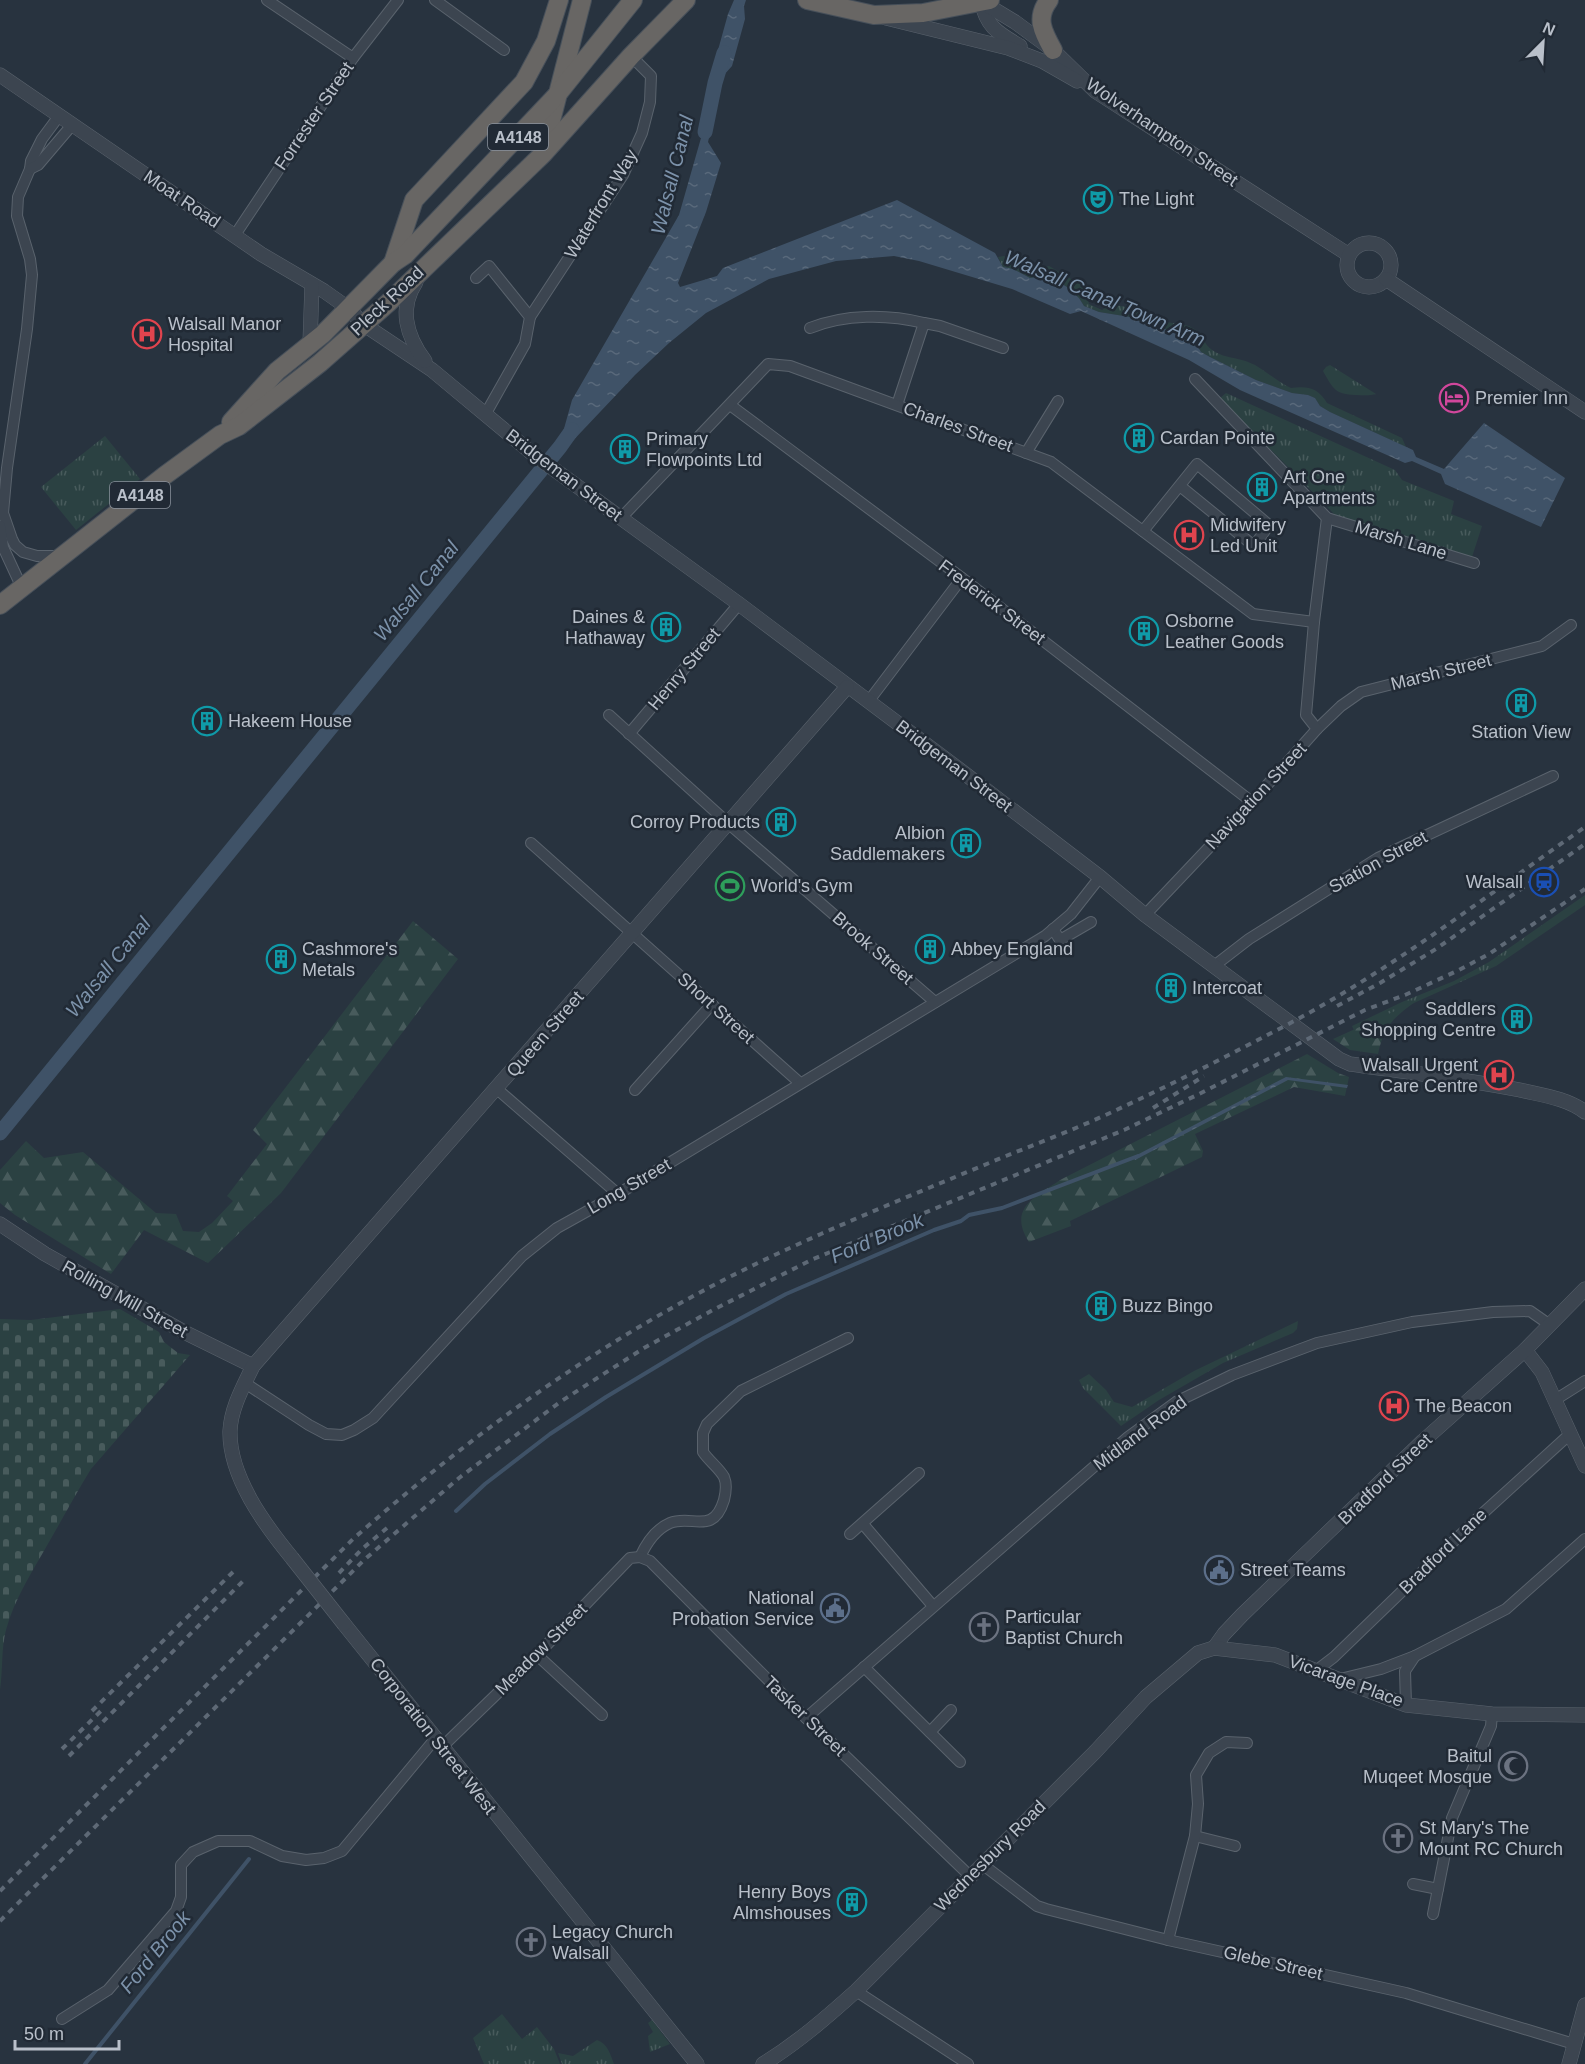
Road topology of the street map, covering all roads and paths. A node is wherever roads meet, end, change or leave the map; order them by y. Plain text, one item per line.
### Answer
1 (267, 0) edge
2 (398, 0) edge
3 (435, 0) edge
4 (559, 0) edge
5 (582, 0) edge
6 (633, 0) edge
7 (686, 0) edge
8 (807, 0) edge
9 (1049, 0) edge
10 (982, 1) edge
11 (874, 15) junction
12 (500, 32) dead end
13 (493, 42) junction
14 (504, 50) dead end
15 (631, 56) junction
16 (1047, 56) junction
17 (353, 58) junction
18 (0, 75) edge
19 (556, 96) junction
20 (59, 116) junction
21 (72, 125) junction
22 (543, 154) junction
23 (30, 169) junction
24 (235, 235) junction
25 (1348, 255) junction
26 (393, 262) junction
27 (428, 263) junction
28 (476, 278) dead end
29 (1386, 279) junction
30 (312, 285) junction
31 (348, 308) junction
32 (531, 317) junction
33 (924, 323) junction
34 (363, 324) junction
35 (810, 328) dead end
36 (310, 344) junction
37 (1003, 348) dead end
38 (432, 370) junction
39 (1195, 379) dead end
40 (1058, 401) dead end
41 (730, 405) junction
42 (897, 405) junction
43 (1585, 412) edge
44 (485, 415) junction
45 (220, 435) junction
46 (1026, 453) junction
47 (1180, 486) junction
48 (621, 518) junction
49 (1327, 518) junction
50 (1, 520) edge
51 (1143, 531) junction
52 (60, 556) junction
53 (1474, 563) dead end
54 (962, 578) junction
55 (22, 588) junction
56 (0, 604) edge
57 (739, 604) junction
58 (1314, 622) junction
59 (1571, 625) dead end
60 (847, 687) junction
61 (868, 702) junction
62 (609, 715) dead end
63 (1317, 729) junction
64 (629, 734) junction
65 (1552, 776) dead end
66 (1252, 802) junction
67 (729, 824) junction
68 (531, 843) dead end
69 (1100, 877) junction
70 (1145, 915) junction
71 (1091, 922) dead end
72 (1053, 929) junction
73 (632, 933) junction
74 (1214, 966) junction
75 (935, 1002) junction
76 (712, 1004) junction
77 (800, 1083) junction
78 (497, 1089) junction
79 (635, 1090) dead end
80 (1585, 1112) edge
81 (618, 1194) junction
82 (0, 1224) edge
83 (1585, 1289) edge
84 (1550, 1325) junction
85 (848, 1338) dead end
86 (1525, 1350) junction
87 (253, 1366) junction
88 (1585, 1381) edge
89 (245, 1383) junction
90 (1555, 1400) junction
91 (1570, 1434) junction
92 (1585, 1466) edge
93 (919, 1473) dead end
94 (863, 1524) junction
95 (850, 1534) dead end
96 (1585, 1539) edge
97 (640, 1557) junction
98 (933, 1606) junction
99 (1214, 1648) junction
100 (537, 1655) junction
101 (1415, 1656) junction
102 (864, 1667) junction
103 (1317, 1670) junction
104 (1340, 1679) junction
105 (1406, 1705) junction
106 (951, 1710) dead end
107 (1492, 1714) junction
108 (602, 1715) dead end
109 (1585, 1715) edge
110 (806, 1718) junction
111 (930, 1732) junction
112 (439, 1743) junction
113 (1247, 1743) dead end
114 (960, 1762) dead end
115 (1195, 1836) junction
116 (1235, 1846) dead end
117 (982, 1864) junction
118 (970, 1876) junction
119 (1413, 1884) dead end
120 (1438, 1889) junction
121 (1433, 1914) dead end
122 (1168, 1940) junction
123 (856, 1991) junction
124 (1585, 2005) edge
125 (62, 2019) dead end
126 (1574, 2044) junction
127 (697, 2064) edge
128 (763, 2064) edge
129 (969, 2064) edge
130 (1569, 2064) edge

1 - 17 street
2 - 17 street, Forrester Street
3 - 13 street
4 - 26 highway, Pleck Road / A4148
5 - 19 highway, Pleck Road / A4148
6 - 19 highway, Pleck Road / A4148
7 - 15 highway, Pleck Road / A4148
8 - 11 highway
9 - 16 highway
10 - 11 highway
10 - 16 street, Wolverhampton Street
11 - 16 street
12 - 13 street
13 - 14 street
15 - 22 highway, Pleck Road / A4148
15 - 32 street, Waterfront Way
16 - 25 street, Wolverhampton Street
17 - 24 street, Forrester Street
18 - 20 street, Moat Road
19 - 22 highway, Pleck Road / A4148
19 - 26 highway, Pleck Road / A4148
20 - 21 street, Moat Road
20 - 23 street
21 - 23 street
21 - 24 street, Moat Road
22 - 27 highway, Pleck Road / A4148
23 - 50 street
24 - 30 street, Moat Road
25 - 29 street
25 - 29 street
26 - 31 highway, Pleck Road / A4148
27 - 34 highway, Pleck Road / A4148
27 - 38 street
28 - 32 street
29 - 43 street
30 - 31 street, Moat Road
30 - 36 street
31 - 34 street, Moat Road
31 - 36 highway, Pleck Road / A4148
32 - 44 street
33 - 35 street
33 - 37 street
33 - 42 street
34 - 38 street, Bridgeman Street
34 - 45 highway, Pleck Road / A4148
36 - 45 highway, Pleck Road / A4148
38 - 44 street, Bridgeman Street
39 - 49 street
40 - 46 street
41 - 42 street, Charles Street
41 - 48 street, Charles Street
41 - 54 street, Frederick Street
42 - 46 street, Charles Street
44 - 48 street, Bridgeman Street
45 - 52 highway, Pleck Road / A4148
46 - 51 street, Charles Street
47 - 47 street
47 - 51 street
48 - 57 street, Bridgeman Street
49 - 53 street, Marsh Lane
49 - 58 street, Navigation Street
50 - 52 street
50 - 55 street
51 - 58 street, Charles Street
52 - 55 highway, Pleck Road / A4148
54 - 61 street
54 - 66 street, Frederick Street
55 - 56 highway, Pleck Road / A4148
57 - 60 street, Bridgeman Street
57 - 64 street, Henry Street
58 - 63 street, Navigation Street
59 - 63 street, Marsh Street
60 - 61 street, Bridgeman Street
60 - 67 street, Queen Street
61 - 69 street, Bridgeman Street
62 - 64 street, Brook Street
63 - 66 street, Navigation Street
64 - 67 street, Brook Street
65 - 74 street, Station Street
66 - 70 street, Navigation Street
67 - 73 street, Queen Street
67 - 75 street, Brook Street
68 - 73 street, Short Street
69 - 70 street, Bridgeman Street
69 - 72 street, Long Street
70 - 74 street, Bridgeman Street
71 - 72 street
72 - 75 street, Long Street
73 - 76 street, Short Street
73 - 78 street, Queen Street
74 - 80 street, Bridgeman Street
75 - 77 street, Long Street
76 - 77 street, Short Street
76 - 79 street
77 - 81 street, Long Street
78 - 81 street
78 - 87 street, Queen Street
81 - 89 street, Long Street
82 - 87 street, Rolling Mill Street
83 - 84 street, Bradford Street
84 - 86 street, Bradford Street
84 - 98 street, Midland Road
85 - 97 street
86 - 90 street
86 - 99 street, Bradford Street
87 - 89 street, Queen Street
88 - 90 street
89 - 112 street, Corporation Street West, bridge
90 - 91 street
91 - 92 street
91 - 103 street, Bradford Lane
93 - 94 street
94 - 95 street
94 - 98 street
96 - 101 street
97 - 100 street, Meadow Street
97 - 110 street, Tasker Street
98 - 102 street, Midland Road
99 - 103 street, Vicarage Place
99 - 117 street, Wednesbury Road
100 - 108 street
100 - 112 street, Meadow Street
101 - 104 street
101 - 105 street
102 - 110 street, Midland Road
102 - 111 street
103 - 104 street, Vicarage Place
104 - 105 street, Vicarage Place
105 - 107 street, Vicarage Place
106 - 111 street
107 - 109 street, Vicarage Place
107 - 120 street
110 - 118 street, Tasker Street
111 - 114 street
112 - 125 street, Meadow Street
112 - 127 street, Corporation Street West
113 - 115 street
115 - 116 street
115 - 122 street
117 - 118 street, Wednesbury Road
117 - 122 street, Glebe Street
118 - 123 street, Wednesbury Road
119 - 120 street
120 - 121 street
122 - 126 street, Glebe Street
123 - 128 street, Wednesbury Road
123 - 129 street
124 - 126 street
126 - 130 street

